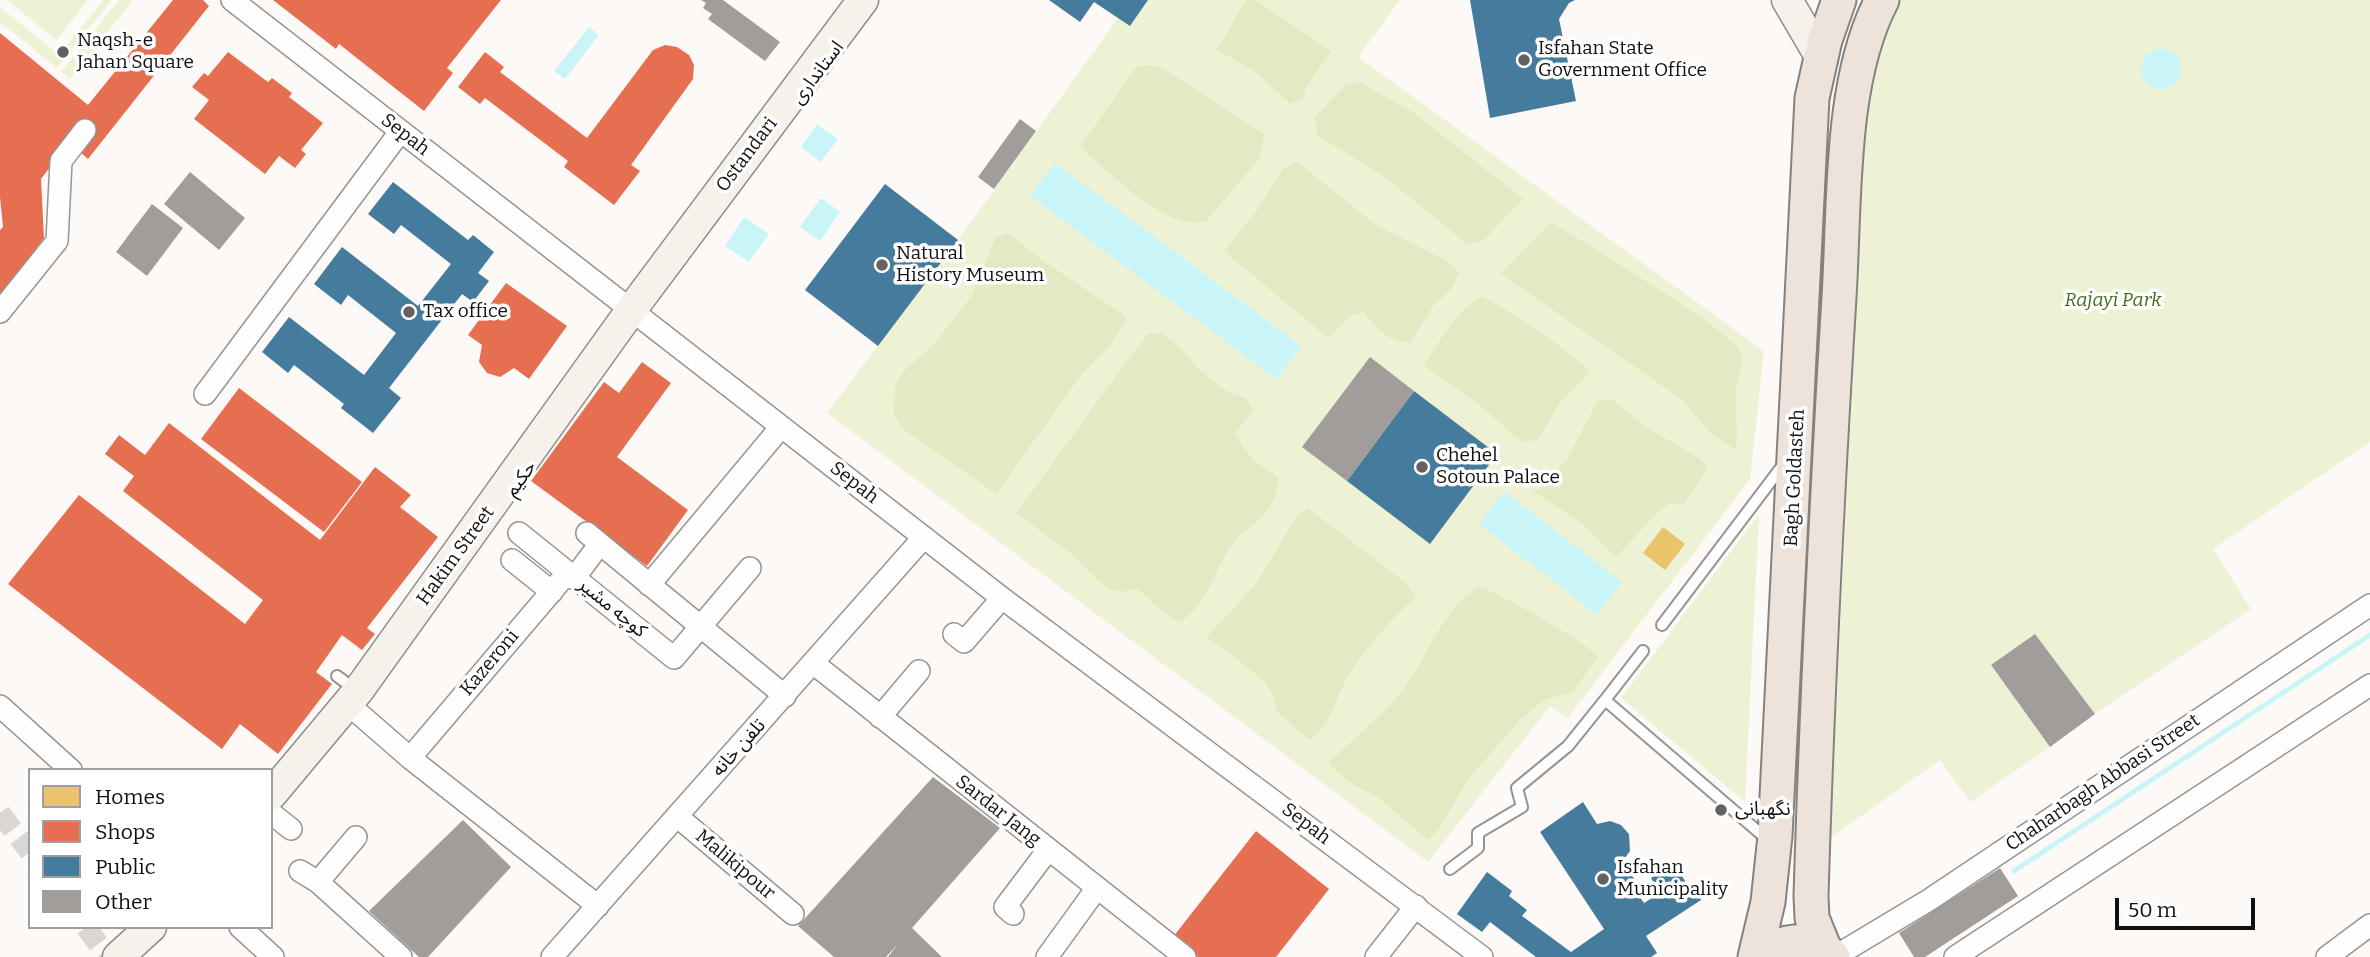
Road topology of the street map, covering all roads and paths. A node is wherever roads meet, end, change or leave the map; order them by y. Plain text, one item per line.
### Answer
1 (232, 0) edge
2 (863, 0) edge
3 (872, 0) edge
4 (1787, 0) edge
5 (1839, 0) edge
6 (1882, 0) edge
7 (1821, 58) junction
8 (85, 130) dead end
9 (400, 132) junction
10 (1804, 269) junction
11 (1841, 270) junction
12 (0, 312) edge
13 (636, 312) junction
14 (205, 394) dead end
15 (781, 426) junction
16 (1796, 449) junction
17 (519, 533) dead end
18 (925, 537) junction
19 (512, 560) dead end
20 (750, 568) dead end
21 (575, 577) junction
22 (649, 585) junction
23 (552, 592) junction
24 (1002, 598) junction
25 (2370, 605) edge
26 (1662, 625) dead end
27 (701, 627) junction
28 (954, 634) dead end
29 (1643, 651) dead end
30 (813, 663) junction
31 (919, 671) dead end
32 (2370, 685) edge
33 (349, 695) junction
34 (785, 696) junction
35 (1605, 700) junction
36 (0, 706) edge
37 (880, 717) junction
38 (1781, 739) junction
39 (1816, 742) junction
40 (410, 758) junction
41 (69, 768) edge
42 (273, 792) edge
43 (273, 807) edge
44 (273, 812) edge
45 (678, 817) junction
46 (290, 829) dead end
47 (356, 837) dead end
48 (1774, 845) junction
49 (1048, 850) junction
50 (1450, 869) dead end
51 (1097, 888) junction
52 (598, 906) junction
53 (1416, 906) junction
54 (793, 914) dead end
55 (1013, 914) dead end
56 (2370, 925) edge
57 (149, 929) edge
58 (158, 929) edge
59 (242, 929) edge
60 (1830, 953) edge
61 (118, 957) edge
62 (126, 957) edge
63 (273, 957) edge
64 (401, 957) edge
65 (552, 957) edge
66 (1048, 957) edge
67 (1185, 957) edge
68 (1376, 957) edge
69 (1482, 957) edge
70 (1755, 957) edge
71 (1955, 957) edge
72 (2327, 957) edge

1 - 9 street, Sepah
2 - 13 main road, Ostandari
3 - 13 lane, استانداری
4 - 7 main road
5 - 7 main road, Bagh Goldasteh
6 - 11 main road, Bagh Goldasteh
7 - 10 main road, Bagh Goldasteh
8 - 12 street
9 - 13 street, Sepah
9 - 14 street
10 - 11 main road
10 - 16 main road, Bagh Goldasteh
11 - 39 main road, Bagh Goldasteh
13 - 15 street, Sepah
13 - 33 main road, Hakim Street
15 - 18 street, Sepah
15 - 22 street
16 - 26 lane
16 - 38 main road, Bagh Goldasteh
17 - 21 street, كوچه مشير
18 - 24 street, Sepah
18 - 30 street, تلفن خانه
19 - 23 street
20 - 27 street
21 - 22 street
21 - 23 street, Kazeroni
21 - 27 street, كوچه مشير
22 - 27 street
23 - 40 street, Kazeroni
24 - 28 street
24 - 53 street, Sepah
25 - 60 street, Chaharbagh Abbasi Street
27 - 34 street
29 - 35 lane
30 - 34 street, تلفن خانه
30 - 37 street, Sardar Jang
31 - 37 street
32 - 71 street
33 - 40 street
33 - 42 main road, Hakim Street
33 - 43 lane
34 - 45 street, تلفن خانه
35 - 48 lane
35 - 50 lane
36 - 41 street
37 - 49 street, Sardar Jang
38 - 39 main road
38 - 48 main road, Bagh Goldasteh
39 - 60 main road, Bagh Goldasteh
40 - 52 street
44 - 46 street
45 - 52 street, تلفن خانه
45 - 54 street, Malikipour
47 - 64 street
48 - 70 main road, Bagh Goldasteh
49 - 51 street, Sardar Jang
49 - 55 street
51 - 66 street
51 - 67 street, Sardar Jang
52 - 65 street, تلفن خانه
53 - 68 street
53 - 69 street, Sepah
56 - 72 street
57 - 61 main road
58 - 62 lane
59 - 63 street
60 - 70 main road

